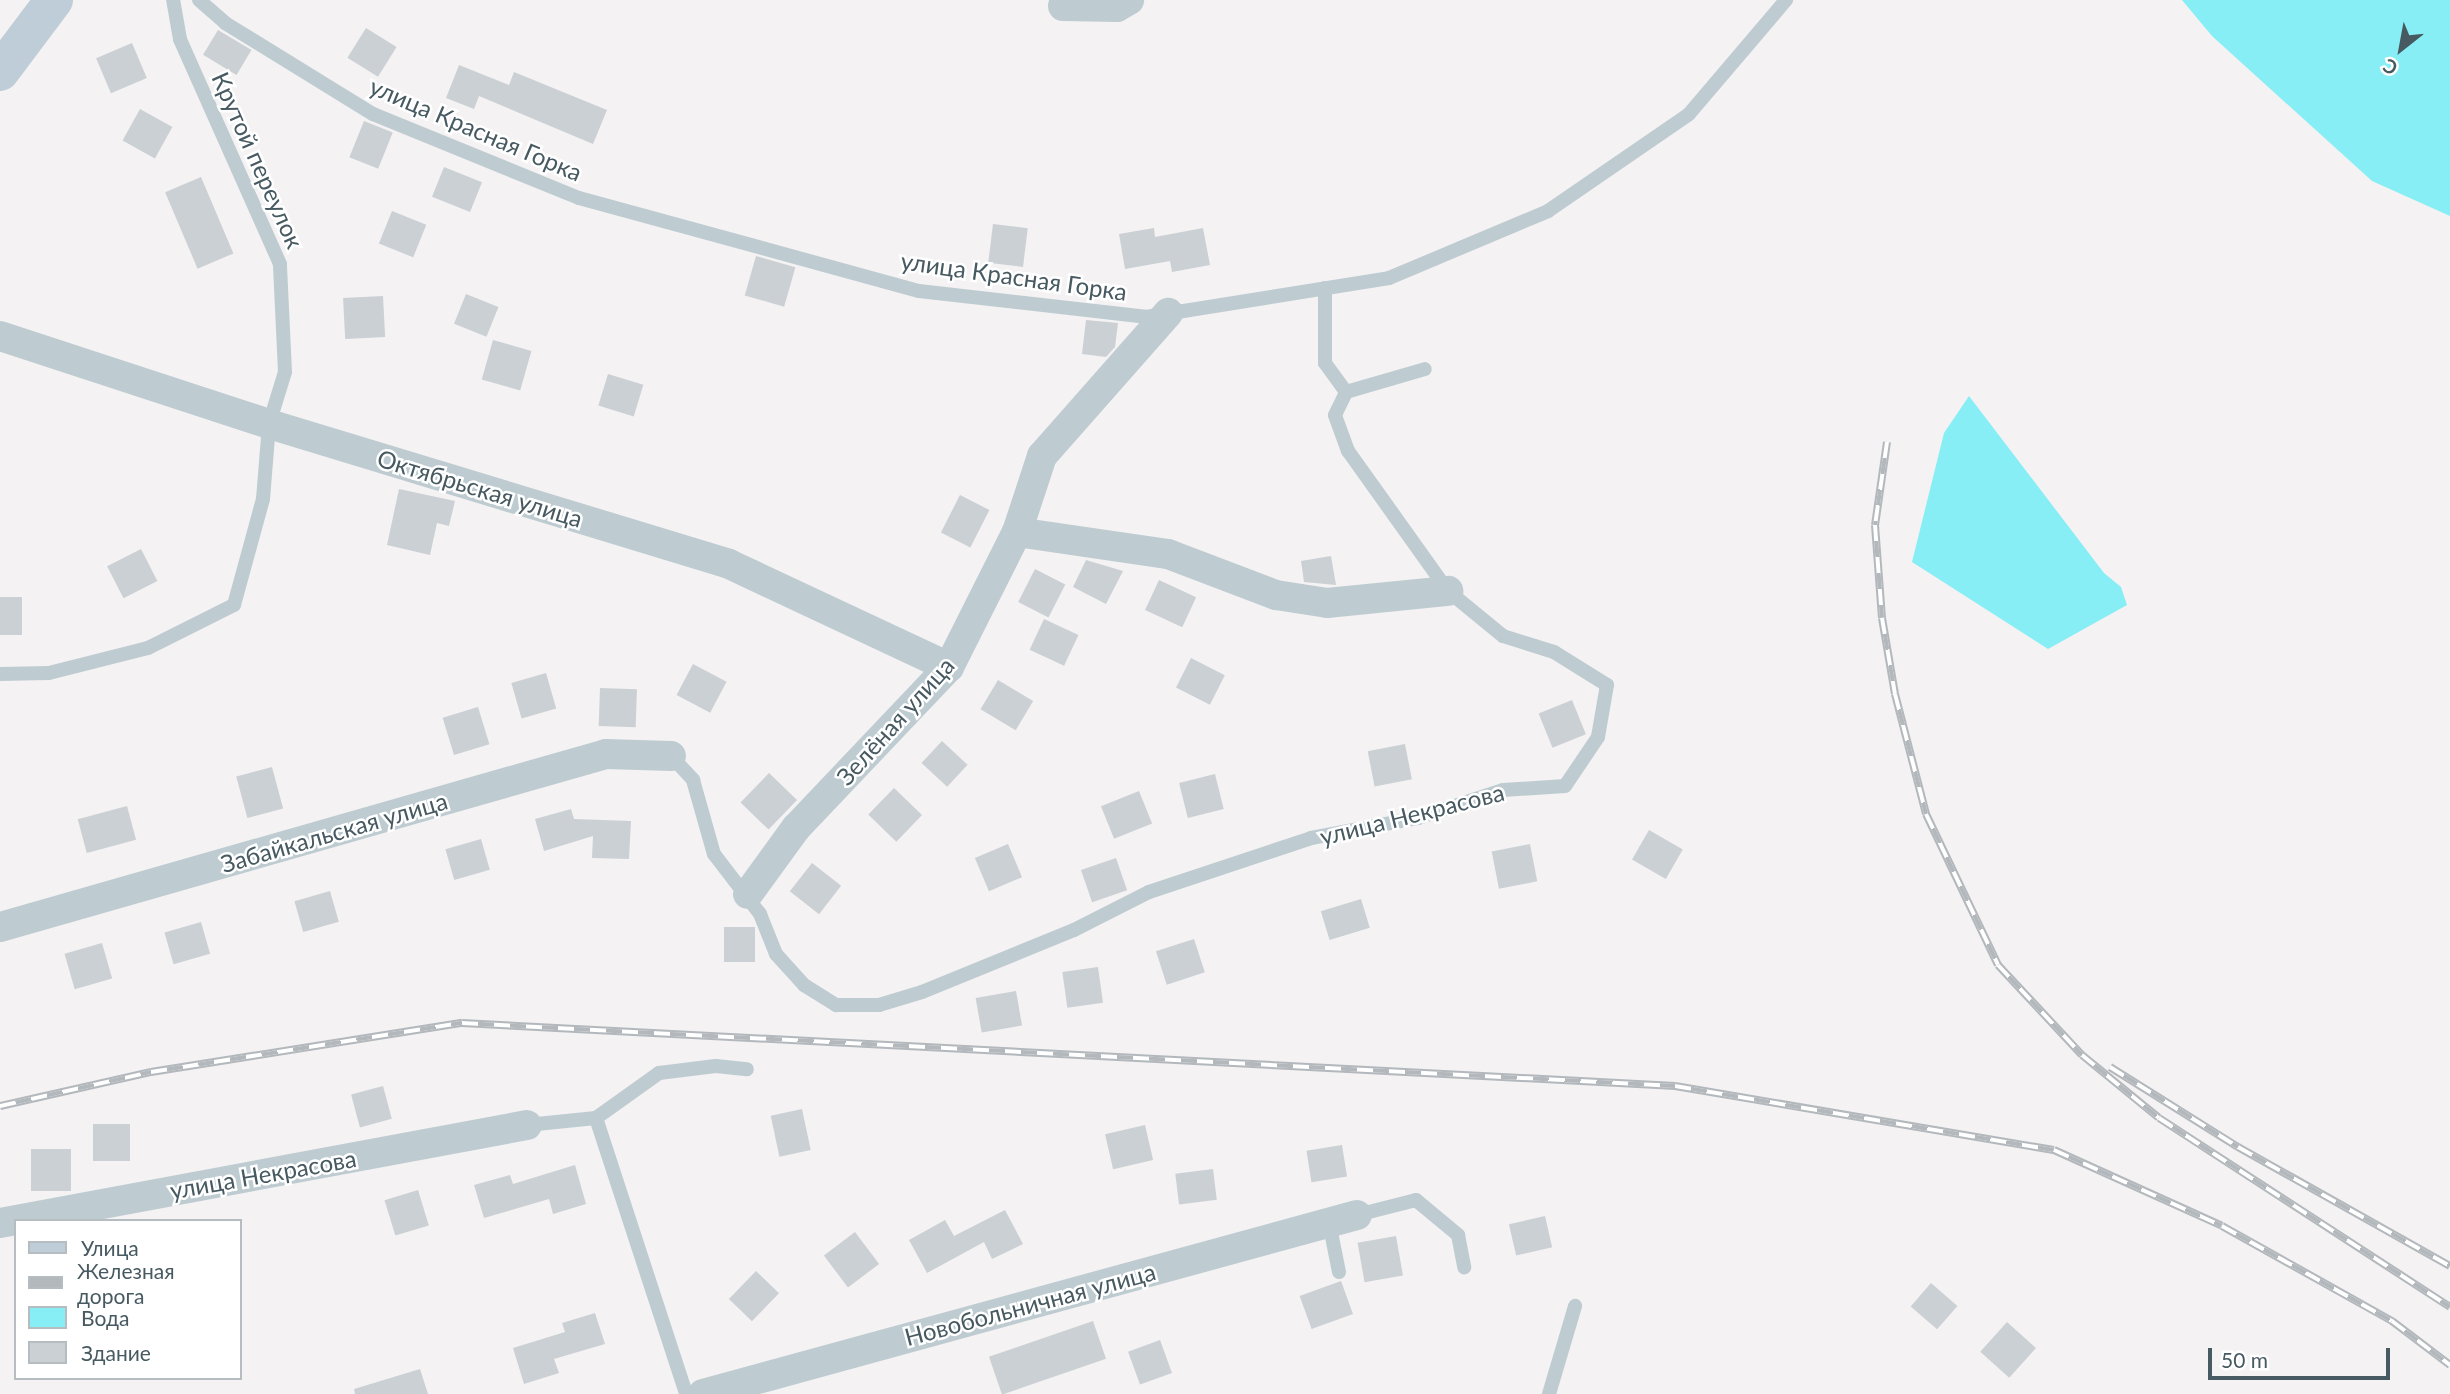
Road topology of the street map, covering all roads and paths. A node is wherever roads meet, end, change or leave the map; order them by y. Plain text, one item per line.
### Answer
1 (54, 0) edge
2 (173, 0) edge
3 (199, 0) edge
4 (1129, 0) edge
5 (1786, 0) edge
6 (1063, 6) dead end
7 (0, 72) edge
8 (1325, 288) junction
9 (1168, 313) junction
10 (0, 336) edge
11 (1425, 369) dead end
12 (1346, 392) junction
13 (269, 424) junction
14 (1017, 532) junction
15 (1448, 591) junction
16 (949, 667) junction
17 (0, 674) edge
18 (671, 756) joint
19 (748, 894) junction
20 (0, 927) edge
21 (747, 1069) dead end
22 (596, 1118) junction
23 (527, 1125) joint
24 (22, 1219) edge
25 (1343, 1219) junction
26 (1464, 1267) dead end
27 (1339, 1272) dead end
28 (1575, 1306) dead end
29 (686, 1394) edge
30 (703, 1394) edge
31 (1549, 1394) edge

1 - 7 street
2 - 13 lane, Крутой переулок
3 - 9 lane, улица Красная Горка
4 - 6 street
5 - 8 lane, улица Красная Горка
8 - 9 lane, улица Красная Горка
8 - 12 lane
9 - 14 street, Зелёная улица
10 - 13 street, Октябрьская улица
11 - 12 lane
12 - 15 lane, улица Некрасова
13 - 16 street, Октябрьская улица
13 - 17 lane, Крутой переулок
14 - 15 street
14 - 16 street, Зелёная улица
15 - 19 lane, улица Некрасова
16 - 19 street, Зелёная улица
18 - 19 lane
18 - 20 street, Забайкальская улица
21 - 22 lane
22 - 23 lane
22 - 29 lane
23 - 24 street, улица Некрасова
25 - 26 lane
25 - 27 lane
25 - 30 street, Новобольничная улица
28 - 31 lane

